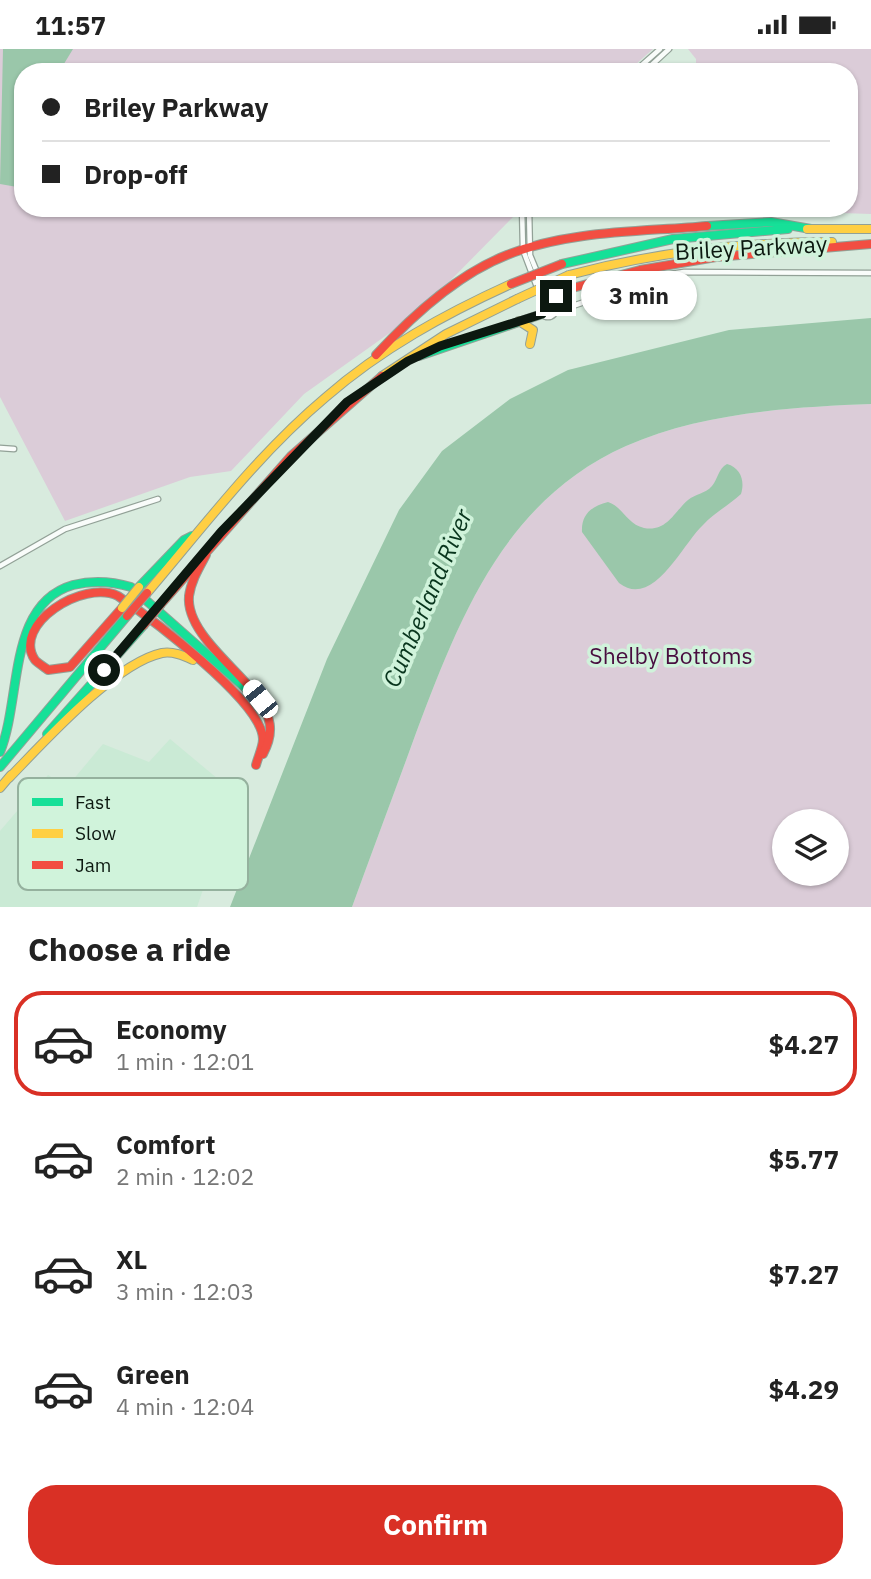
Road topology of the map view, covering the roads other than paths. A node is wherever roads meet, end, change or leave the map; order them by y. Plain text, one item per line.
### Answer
1 (660, 49) edge
2 (669, 49) edge
3 (644, 63) edge
4 (654, 63) edge
5 (522, 217) edge
6 (528, 217) edge
7 (811, 229) junction
8 (871, 229) edge
9 (871, 244) edge
10 (526, 249) junction
11 (871, 273) edge
12 (551, 305) junction
13 (542, 314) junction
14 (519, 321) junction
15 (530, 344) dead end
16 (370, 361) junction
17 (362, 390) junction
18 (0, 447) edge
19 (14, 449) dead end
20 (158, 499) dead end
21 (212, 543) junction
22 (2, 565) edge
23 (125, 612) junction
24 (210, 672) junction
25 (260, 699) junction
26 (269, 717) junction
27 (259, 721) junction
28 (0, 752) edge
29 (0, 767) edge
30 (9, 778) junction
31 (0, 788) edge

1 - 3 street
2 - 4 street
5 - 10 street
6 - 10 street
7 - 8 highway, Briley Parkway
7 - 10 highway
7 - 16 highway, Briley Parkway, bridge
9 - 12 highway
9 - 17 highway, Briley Parkway, bridge
10 - 12 street
10 - 16 highway
11 - 12 street
12 - 13 street
12 - 13 street
13 - 14 highway
14 - 15 highway
14 - 17 highway
16 - 23 highway, Briley Parkway, bridge
17 - 21 highway, Briley Parkway
18 - 19 street
20 - 22 street
21 - 25 highway
21 - 30 highway, Briley Parkway, bridge
23 - 24 highway
23 - 29 highway, Briley Parkway
24 - 27 highway
24 - 30 highway
25 - 26 highway
25 - 28 highway
26 - 27 highway
26 - 27 highway
30 - 31 highway, Briley Parkway

